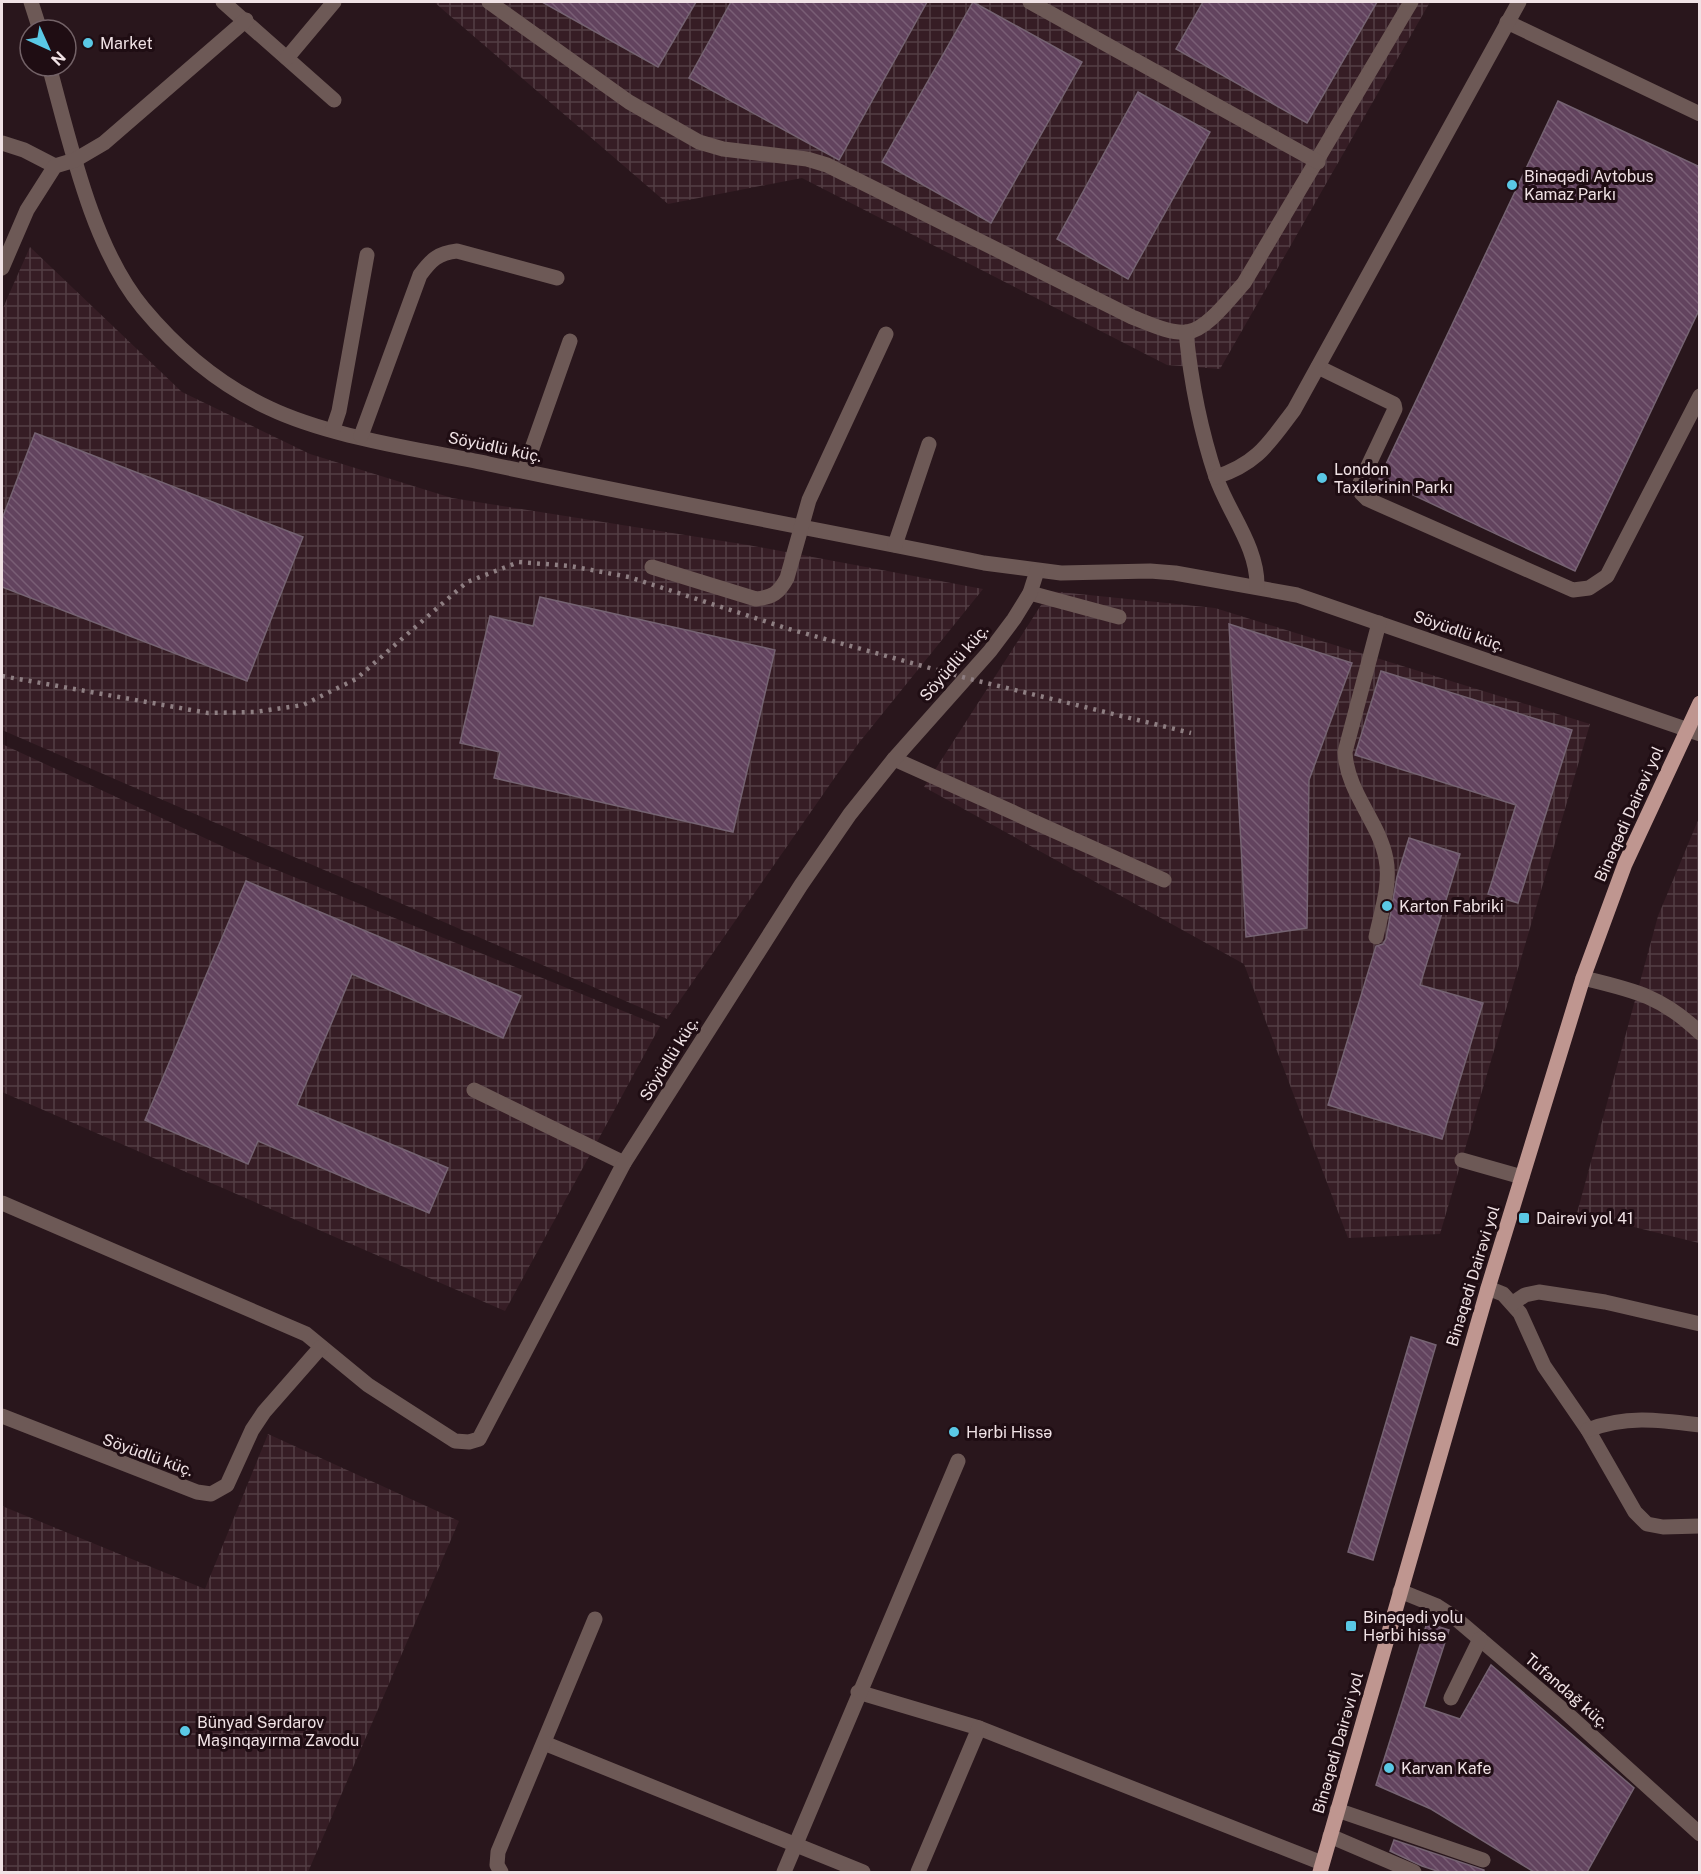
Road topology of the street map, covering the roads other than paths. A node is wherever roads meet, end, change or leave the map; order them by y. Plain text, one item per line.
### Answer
1 (31, 2) edge
2 (223, 2) edge
3 (334, 2) edge
4 (489, 2) edge
5 (1030, 2) edge
6 (1412, 2) edge
7 (1519, 2) edge
8 (36, 18) edge
9 (246, 20) junction
10 (1507, 22) junction
11 (287, 58) junction
12 (52, 78) edge
13 (334, 100) dead end
14 (1700, 114) edge
15 (2, 143) edge
16 (75, 160) junction
17 (1318, 162) junction
18 (55, 166) junction
19 (367, 255) dead end
20 (2, 268) edge
21 (557, 278) dead end
22 (886, 333) dead end
23 (1186, 333) junction
24 (570, 341) dead end
25 (1318, 367) junction
26 (1700, 396) edge
27 (333, 429) junction
28 (361, 436) junction
29 (929, 444) dead end
30 (524, 471) junction
31 (1216, 477) junction
32 (801, 527) junction
33 (895, 545) junction
34 (652, 567) dead end
35 (1037, 571) junction
36 (1257, 587) junction
37 (1030, 593) junction
38 (1119, 617) dead end
39 (1379, 623) junction
40 (1700, 703) edge
41 (1693, 732) edge
42 (894, 759) junction
43 (1164, 880) dead end
44 (1376, 937) dead end
45 (1584, 978) junction
46 (1700, 1033) edge
47 (474, 1090) dead end
48 (1462, 1160) dead end
49 (624, 1163) junction
50 (1522, 1177) junction
51 (2, 1203) edge
52 (1488, 1288) junction
53 (1513, 1303) junction
54 (1700, 1324) edge
55 (321, 1347) junction
56 (2, 1416) edge
57 (1700, 1425) edge
58 (1588, 1430) junction
59 (958, 1461) dead end
60 (1700, 1526) edge
61 (1400, 1591) junction
62 (595, 1619) dead end
63 (1480, 1639) junction
64 (858, 1692) junction
65 (1451, 1698) dead end
66 (980, 1728) junction
67 (544, 1743) junction
68 (1337, 1810) junction
69 (1700, 1834) edge
70 (1330, 1836) junction
71 (796, 1844) junction
72 (1483, 1860) dead end
73 (1321, 1868) edge
74 (501, 1872) edge
75 (784, 1872) edge
76 (863, 1872) edge
77 (918, 1872) edge
78 (1414, 1872) edge

1 - 8 street
2 - 9 street
3 - 11 street
4 - 23 street
5 - 17 street
6 - 17 street
7 - 10 street
9 - 11 street
9 - 16 street
10 - 14 street
10 - 25 street
11 - 13 street
12 - 16 street, Söyüdlü küç.
15 - 18 street
16 - 18 street
16 - 27 street, Söyüdlü küç.
17 - 23 street
18 - 20 street
19 - 27 street
21 - 28 street
22 - 32 street
23 - 31 street
24 - 30 street
25 - 26 street
25 - 31 street
27 - 28 street, Söyüdlü küç.
28 - 30 street, Söyüdlü küç.
29 - 33 street
30 - 32 street, Söyüdlü küç.
31 - 36 street
32 - 33 street, Söyüdlü küç.
32 - 34 street
33 - 35 street, Söyüdlü küç.
35 - 36 street, Söyüdlü küç.
35 - 37 street, Söyüdlü küç.
36 - 39 street, Söyüdlü küç.
37 - 38 street
37 - 42 street, Söyüdlü küç.
39 - 41 street, Söyüdlü küç.
39 - 44 street
40 - 41 main road, Binəqədi Dairəvi yol
41 - 45 main road, Binəqədi Dairəvi yol
42 - 43 street
42 - 49 street, Söyüdlü küç.
45 - 46 street
45 - 50 main road, Binəqədi Dairəvi yol
47 - 49 street
48 - 50 street
49 - 55 street, Söyüdlü küç.
50 - 52 main road, Binəqədi Dairəvi yol
51 - 55 street, Söyüdlü küç.
52 - 53 street
52 - 61 main road, Binəqədi Dairəvi yol
53 - 54 street
53 - 58 street
55 - 56 street, Söyüdlü küç.
57 - 58 street
58 - 60 street
59 - 64 street
61 - 63 street, Tufandağ küç.
61 - 68 main road, Binəqədi Dairəvi yol
62 - 67 street
63 - 65 street
63 - 69 street, Tufandağ küç.
64 - 66 street
64 - 71 street
66 - 73 street
66 - 77 street
67 - 71 street
67 - 74 street
68 - 70 main road, Binəqədi Dairəvi yol
68 - 72 street
70 - 73 main road, Binəqədi Dairəvi yol
70 - 78 street
71 - 75 street
71 - 76 street

